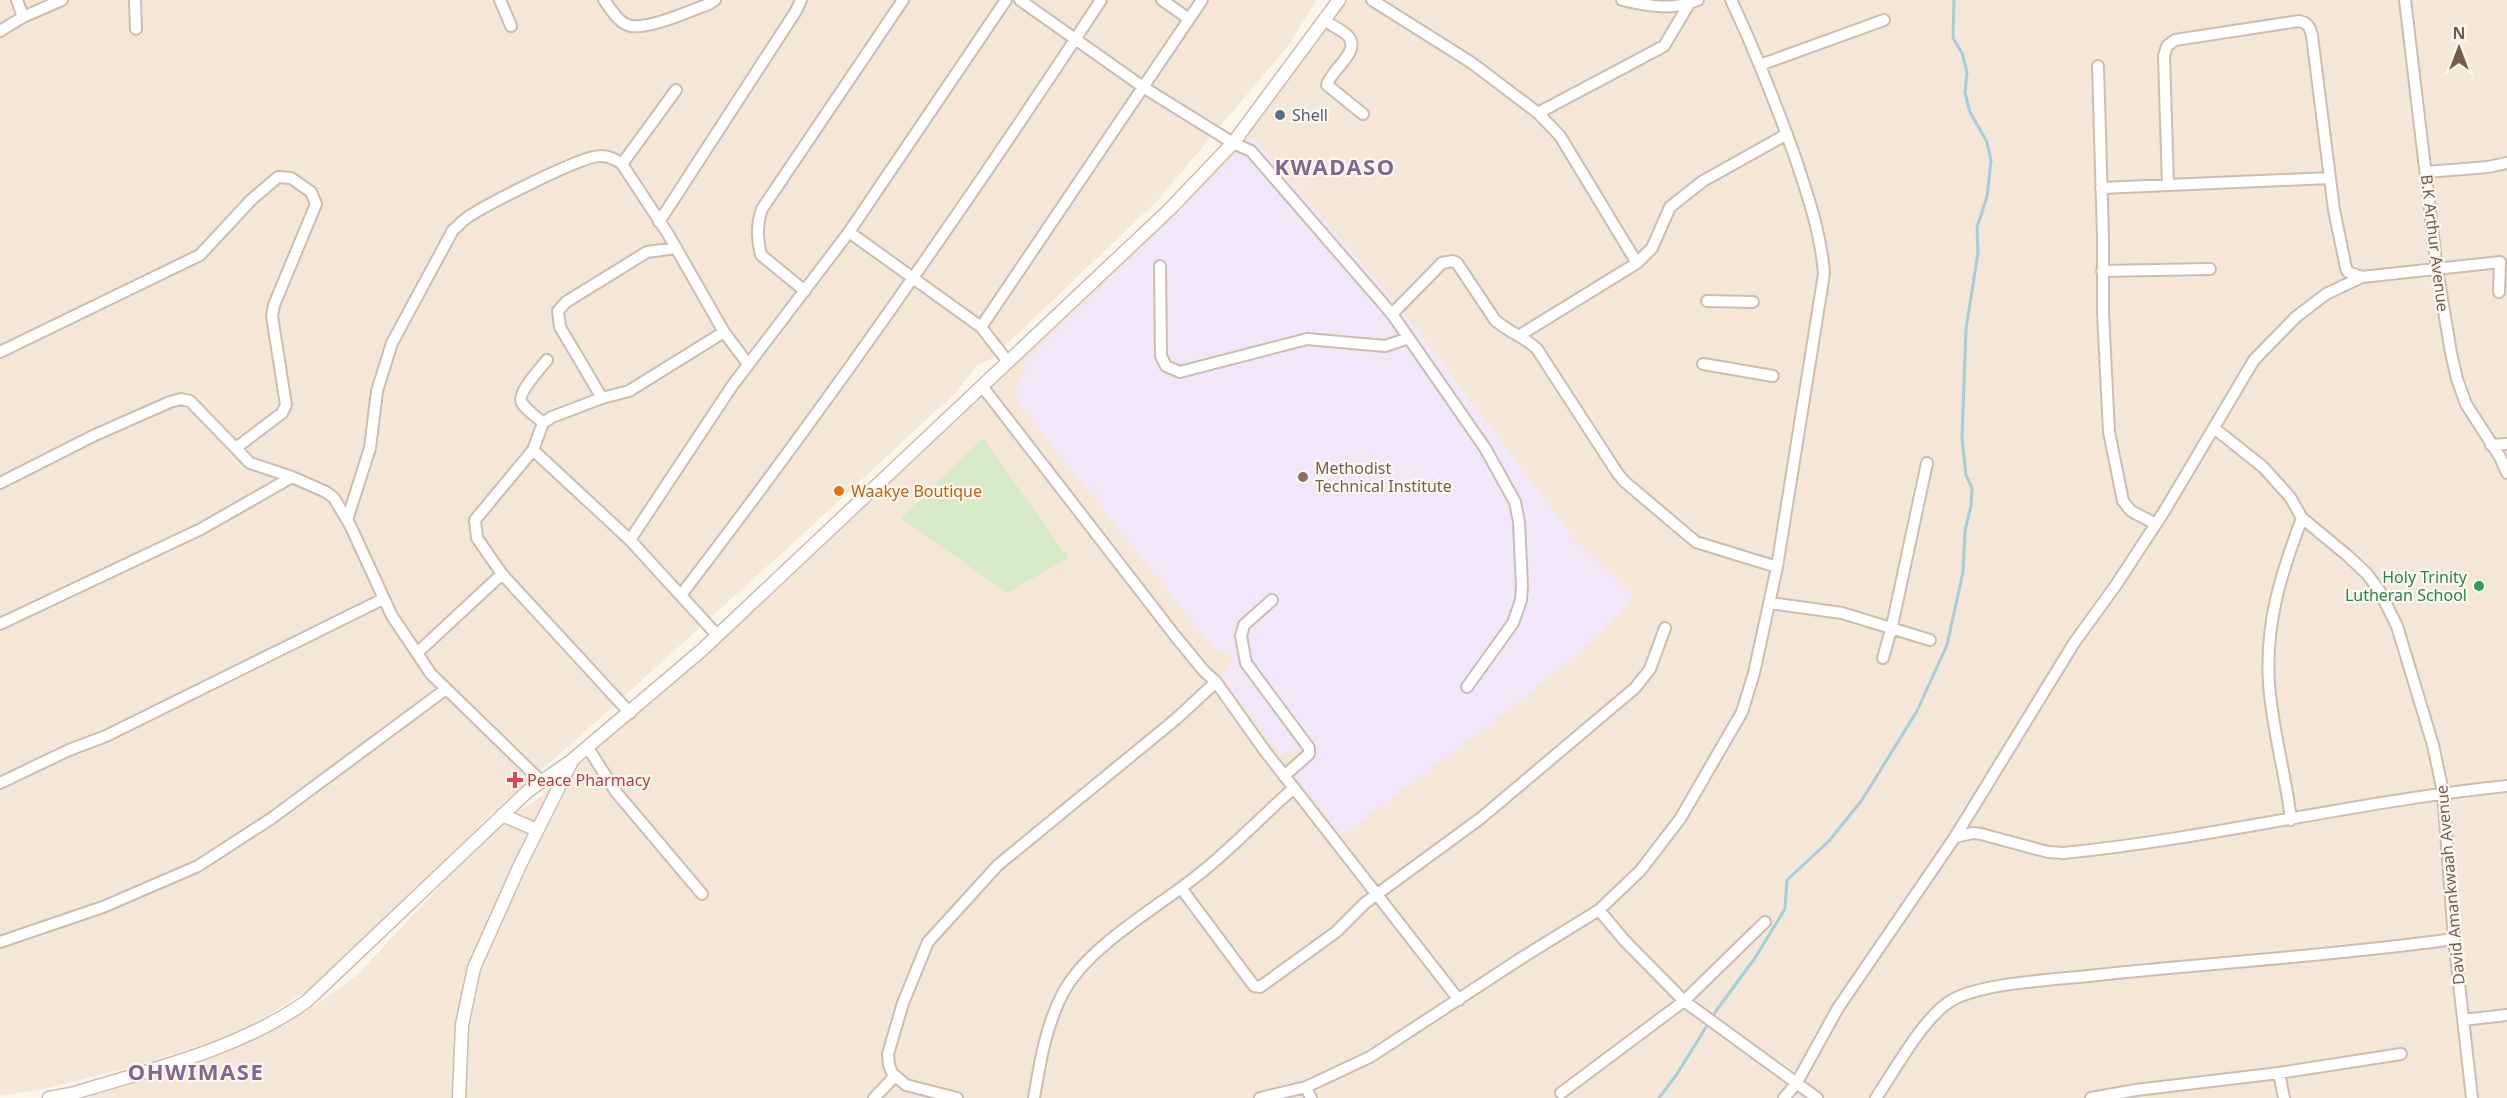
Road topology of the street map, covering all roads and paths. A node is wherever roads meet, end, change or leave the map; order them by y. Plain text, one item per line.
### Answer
1 (17, 0) edge
2 (62, 0) edge
3 (135, 0) edge
4 (500, 0) edge
5 (604, 0) edge
6 (716, 0) edge
7 (801, 0) edge
8 (903, 0) edge
9 (1006, 0) edge
10 (1020, 0) edge
11 (1101, 0) edge
12 (1162, 0) edge
13 (1202, 0) edge
14 (1339, 0) edge
15 (1372, 0) edge
16 (1622, 0) edge
17 (1731, 0) edge
18 (2405, 0) edge
19 (1693, 2) edge
20 (23, 16) junction
21 (1189, 19) junction
22 (1323, 20) junction
23 (1884, 20) dead end
24 (511, 26) dead end
25 (136, 29) dead end
26 (0, 31) edge
27 (1075, 39) junction
28 (1760, 65) junction
29 (2098, 66) dead end
30 (1143, 87) junction
31 (676, 90) dead end
32 (1538, 113) junction
33 (1363, 114) dead end
34 (1787, 134) junction
35 (1233, 143) junction
36 (2507, 163) edge
37 (622, 164) junction
38 (2426, 172) junction
39 (2330, 178) junction
40 (2168, 185) junction
41 (2101, 188) junction
42 (659, 222) junction
43 (849, 232) junction
44 (676, 248) junction
45 (1637, 263) junction
46 (1160, 267) dead end
47 (2210, 268) dead end
48 (2437, 269) junction
49 (2102, 271) junction
50 (913, 277) junction
51 (2362, 277) junction
52 (805, 291) junction
53 (2499, 292) dead end
54 (1707, 301) dead end
55 (1753, 302) dead end
56 (1392, 314) junction
57 (981, 327) junction
58 (724, 332) junction
59 (1520, 335) junction
60 (1409, 338) junction
61 (0, 352) edge
62 (547, 360) dead end
63 (1008, 362) junction
64 (748, 364) junction
65 (1703, 364) dead end
66 (1773, 376) dead end
67 (982, 386) junction
68 (602, 398) junction
69 (543, 423) junction
70 (2214, 428) junction
71 (2507, 444) edge
72 (2492, 445) junction
73 (236, 448) junction
74 (533, 450) junction
75 (1927, 463) dead end
76 (2507, 473) edge
77 (292, 477) junction
78 (0, 483) edge
79 (2302, 518) junction
80 (347, 520) junction
81 (2156, 524) junction
82 (630, 540) junction
83 (1777, 567) junction
84 (502, 574) junction
85 (681, 595) junction
86 (383, 599) junction
87 (1272, 600) dead end
88 (1770, 603) junction
89 (0, 624) edge
90 (1892, 627) junction
91 (1665, 628) dead end
92 (717, 635) junction
93 (1930, 640) dead end
94 (417, 653) junction
95 (1883, 658) dead end
96 (1216, 682) junction
97 (1467, 687) dead end
98 (446, 689) junction
99 (630, 713) junction
100 (588, 748) junction
101 (572, 761) junction
102 (1284, 776) junction
103 (541, 781) junction
104 (0, 783) edge
105 (2507, 786) edge
106 (1294, 788) junction
107 (2443, 792) junction
108 (502, 815) junction
109 (2291, 820) junction
110 (537, 830) junction
111 (1955, 837) junction
112 (1181, 888) junction
113 (702, 894) dead end
114 (1377, 895) junction
115 (1599, 910) junction
116 (1765, 922) dead end
117 (2454, 939) junction
118 (0, 942) edge
119 (1459, 1000) junction
120 (1684, 1000) junction
121 (2507, 1015) edge
122 (2463, 1020) junction
123 (2401, 1054) dead end
124 (2279, 1073) junction
125 (895, 1076) junction
126 (1796, 1084) junction
127 (1306, 1087) junction
128 (1561, 1093) dead end
129 (49, 1098) edge
130 (459, 1098) edge
131 (874, 1098) edge
132 (957, 1098) edge
133 (1034, 1098) edge
134 (1260, 1098) edge
135 (1311, 1098) edge
136 (1784, 1098) edge
137 (1817, 1098) edge
138 (1876, 1098) edge
139 (2091, 1098) edge
140 (2284, 1098) edge
141 (2472, 1098) edge

1 - 20 street
2 - 20 street
3 - 25 street
4 - 24 street
5 - 6 street
7 - 42 street
8 - 52 street
9 - 43 street
10 - 27 street
11 - 27 street
12 - 21 street
13 - 21 street
14 - 22 street
15 - 32 street
16 - 19 street
17 - 28 street
18 - 38 street, B.K Arthur Avenue
19 - 32 street
20 - 26 street
21 - 30 street
22 - 33 street
22 - 35 street
23 - 28 street
27 - 30 street
27 - 50 street
28 - 34 street
29 - 41 street
30 - 35 street
30 - 57 street
31 - 37 street
32 - 45 street
34 - 45 street
34 - 83 street
35 - 56 street
35 - 63 street
36 - 38 street
37 - 42 street
37 - 80 street
38 - 48 street, B.K Arthur Avenue
39 - 40 street
39 - 40 street
39 - 51 street
40 - 41 street
41 - 49 street
42 - 44 street
43 - 50 street
43 - 52 street
44 - 58 street
44 - 68 street
45 - 59 street
46 - 60 street
47 - 49 street
48 - 51 street
48 - 53 street
48 - 72 street, B.K Arthur Avenue
49 - 81 street
50 - 57 street
50 - 85 street
51 - 70 street
52 - 64 street
54 - 55 street
56 - 59 street
56 - 60 street
57 - 63 street
58 - 64 street
58 - 68 street
59 - 83 street
60 - 97 street
61 - 73 street
62 - 69 street
63 - 67 street
64 - 82 street
65 - 66 street
67 - 92 street
67 - 96 street
68 - 69 street
69 - 74 street
70 - 79 street, David Amankwaah Avenue
70 - 81 street
71 - 72 street
72 - 76 street, B.K Arthur Avenue
73 - 77 street
73 - 78 street
74 - 82 street
74 - 84 street
75 - 90 street
77 - 80 street
77 - 89 street
79 - 107 street, David Amankwaah Avenue
79 - 109 street
80 - 86 street
81 - 111 street
82 - 85 street
83 - 88 street
84 - 94 street
84 - 99 street
85 - 92 street
86 - 94 street
86 - 104 street
87 - 102 street
88 - 90 street
88 - 115 street
90 - 93 street
90 - 95 street
91 - 114 street
92 - 99 street
94 - 98 street
96 - 102 street
96 - 125 street
98 - 103 street
98 - 118 street
99 - 100 street
100 - 101 street
100 - 113 street
101 - 103 street
101 - 110 street
102 - 106 street
103 - 108 street
105 - 107 street
106 - 112 street
106 - 114 street
107 - 109 street
107 - 117 street, David Amankwaah Avenue
108 - 110 street
108 - 129 street
109 - 111 street
110 - 130 street
111 - 126 street
112 - 114 street
112 - 133 street
114 - 119 street
115 - 119 street
115 - 120 street
116 - 120 street
117 - 122 street, David Amankwaah Avenue
117 - 138 street
119 - 127 street
120 - 126 street
120 - 128 street
121 - 122 street
122 - 141 street, David Amankwaah Avenue
123 - 124 street
124 - 139 street
124 - 140 street
125 - 131 street
125 - 132 street
126 - 136 street
126 - 137 street
127 - 134 street
127 - 135 street

